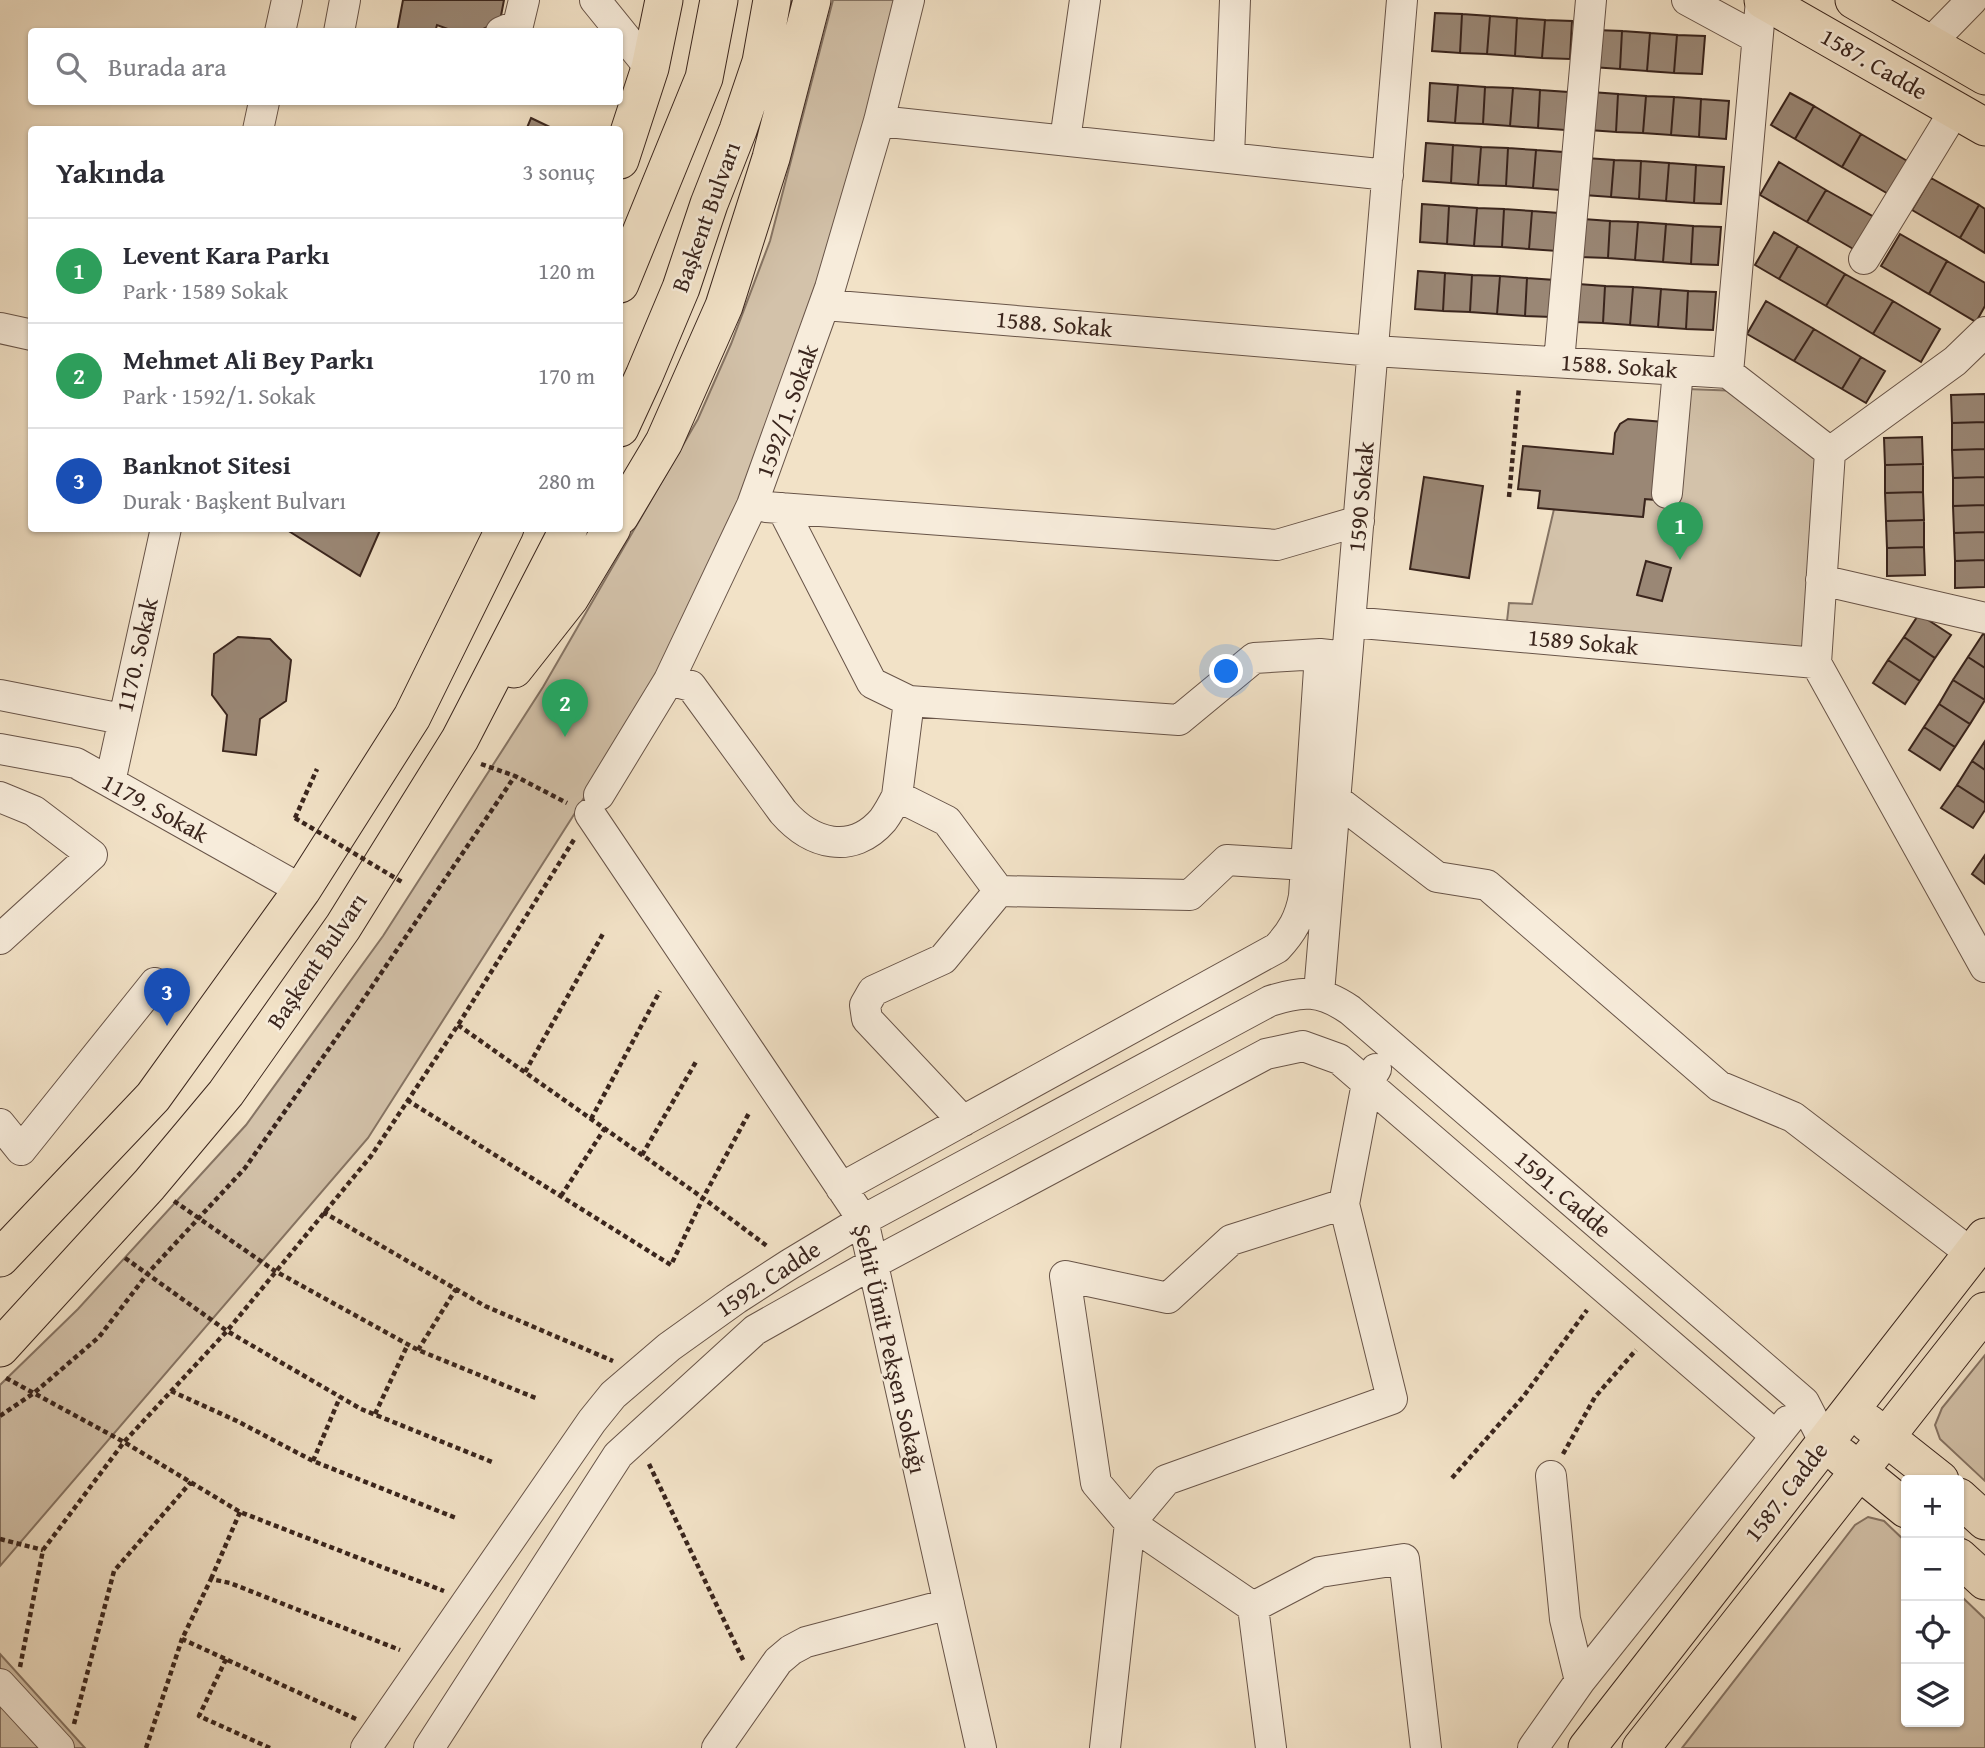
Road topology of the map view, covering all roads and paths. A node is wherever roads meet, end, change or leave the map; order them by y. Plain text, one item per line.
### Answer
1 (287, 0) edge
2 (345, 0) edge
3 (524, 0) edge
4 (595, 0) edge
5 (664, 0) edge
6 (719, 0) edge
7 (772, 0) edge
8 (812, 0) edge
9 (909, 0) edge
10 (1085, 0) edge
11 (1235, 0) edge
12 (1402, 0) edge
13 (1591, 0) edge
14 (1686, 0) edge
15 (1762, 0) edge
16 (1972, 0) edge
17 (1872, 4) edge
18 (281, 28) edge
19 (340, 28) edge
20 (510, 28) edge
21 (618, 28) edge
22 (623, 35) edge
23 (1757, 38) junction
24 (1929, 44) junction
25 (650, 68) junction
26 (1985, 76) edge
27 (263, 105) edge
28 (1970, 119) edge
29 (879, 121) junction
30 (259, 126) edge
31 (1065, 140) junction
32 (623, 151) edge
33 (1229, 158) junction
34 (1388, 174) junction
35 (1864, 260) dead end
36 (623, 277) edge
37 (825, 305) junction
38 (0, 328) edge
39 (1985, 332) edge
40 (28, 334) edge
41 (1374, 351) junction
42 (1522, 360) junction
43 (1559, 362) junction
44 (1678, 370) junction
45 (1728, 373) junction
46 (623, 422) edge
47 (1830, 452) junction
48 (1667, 493) dead end
49 (1508, 497) dead end
50 (752, 505) junction
51 (782, 508) junction
52 (623, 511) edge
53 (1359, 521) junction
54 (165, 532) edge
55 (479, 532) edge
56 (503, 532) edge
57 (567, 532) edge
58 (610, 532) edge
59 (1821, 580) junction
60 (1985, 618) edge
61 (1350, 622) junction
62 (1334, 655) junction
63 (1816, 663) junction
64 (669, 680) junction
65 (0, 695) edge
66 (909, 701) junction
67 (412, 717) junction
68 (122, 719) junction
69 (0, 750) edge
70 (468, 751) junction
71 (317, 769) dead end
72 (514, 776) junction
73 (110, 782) junction
74 (897, 796) junction
75 (0, 797) edge
76 (1335, 799) junction
77 (594, 805) junction
78 (1306, 865) junction
79 (402, 882) dead end
80 (302, 890) junction
81 (999, 891) junction
82 (604, 932) dead end
83 (0, 939) edge
84 (1985, 967) edge
85 (155, 983) dead end
86 (660, 991) dead end
87 (1319, 993) junction
88 (458, 1025) junction
89 (1391, 1045) junction
90 (697, 1060) dead end
91 (525, 1072) junction
92 (1367, 1083) junction
93 (407, 1100) junction
94 (749, 1113) dead end
95 (591, 1119) junction
96 (963, 1121) junction
97 (0, 1124) edge
98 (605, 1128) junction
99 (642, 1155) junction
100 (149, 1185) junction
101 (841, 1188) junction
102 (561, 1196) junction
103 (703, 1198) junction
104 (1344, 1204) junction
105 (323, 1212) junction
106 (199, 1218) junction
107 (863, 1220) junction
108 (98, 1240) junction
109 (1978, 1245) edge
110 (0, 1258) edge
111 (790, 1264) junction
112 (872, 1264) junction
113 (275, 1271) junction
114 (148, 1273) junction
115 (1604, 1288) junction
116 (456, 1289) junction
117 (1985, 1311) edge
118 (1653, 1330) junction
119 (227, 1331) junction
120 (408, 1344) junction
121 (0, 1348) edge
122 (418, 1350) junction
123 (639, 1372) junction
124 (0, 1375) edge
125 (172, 1391) junction
126 (34, 1393) junction
127 (340, 1397) junction
128 (538, 1399) dead end
129 (1804, 1402) junction
130 (1850, 1410) junction
131 (374, 1414) junction
132 (0, 1416) edge
133 (1776, 1436) junction
134 (1887, 1437) junction
135 (637, 1438) junction
136 (124, 1442) junction
137 (1825, 1443) junction
138 (313, 1461) junction
139 (492, 1462) dead end
140 (1860, 1472) junction
141 (1934, 1475) edge
142 (1551, 1476) joint
143 (1452, 1478) dead end
144 (191, 1482) junction
145 (1964, 1502) edge
146 (1901, 1505) edge
147 (240, 1512) junction
148 (456, 1518) dead end
149 (1985, 1521) edge
150 (1130, 1523) junction
151 (0, 1539) edge
152 (43, 1550) junction
153 (1964, 1562) edge
154 (211, 1579) junction
155 (1985, 1581) edge
156 (467, 1602) junction
157 (949, 1604) junction
158 (1252, 1607) junction
159 (182, 1639) junction
160 (226, 1659) junction
161 (426, 1661) junction
162 (1580, 1681) junction
163 (758, 1691) junction
164 (7, 1692) edge
165 (373, 1739) edge
166 (65, 1742) edge
167 (146, 1748) edge
168 (270, 1748) edge
169 (429, 1748) edge
170 (718, 1748) edge
171 (981, 1748) edge
172 (1105, 1748) edge
173 (1271, 1748) edge
174 (1426, 1748) edge
175 (1533, 1748) edge
176 (1587, 1748) edge
177 (1642, 1748) edge

1 - 18 street
2 - 19 street
3 - 20 street
4 - 21 street
5 - 25 main road
6 - 36 main road
7 - 46 main road, Başkent Bulvarı
8 - 52 main road
9 - 29 street, 1592/1. Sokak
10 - 31 street
11 - 33 street
12 - 34 street, 1590 Sokak
13 - 43 street
14 - 23 street
15 - 23 street
15 - 28 main road, 1587. Cadde
16 - 24 street
17 - 24 main road, 1587. Cadde
22 - 25 street
23 - 45 street
24 - 26 main road, 1587. Cadde
25 - 32 main road
27 - 30 street
28 - 35 street
29 - 31 street
29 - 37 street, 1592/1. Sokak
31 - 33 street
33 - 34 street
34 - 41 street, 1590 Sokak
37 - 41 street, 1588. Sokak
37 - 50 street, 1592/1. Sokak
38 - 40 street
39 - 47 street
41 - 42 street, 1588. Sokak
41 - 53 street, 1590 Sokak
42 - 43 street, 1588. Sokak
42 - 49 path
43 - 44 street, 1588. Sokak
44 - 45 street, 1588. Sokak
44 - 48 street
45 - 47 street
47 - 59 street
50 - 51 street
50 - 64 street, 1592/1. Sokak
51 - 53 street
51 - 66 street
53 - 61 street, 1590 Sokak
54 - 68 street, 1170. Sokak
55 - 67 main road
56 - 67 main road
57 - 70 main road, Başkent Bulvarı
58 - 70 main road
59 - 60 street
59 - 63 street
61 - 62 street, 1590 Sokak
61 - 63 street, 1589 Sokak
62 - 66 street
62 - 76 street, 1590 Sokak
62 - 78 street
63 - 84 street
64 - 74 street
64 - 77 street, 1592/1. Sokak
65 - 68 street
66 - 74 street
67 - 80 main road
68 - 73 street, 1170. Sokak
69 - 73 street, 1179. Sokak
70 - 72 path
70 - 100 main road, Başkent Bulvarı
71 - 79 path, bridge
72 - 77 path
72 - 106 path
73 - 80 street, 1179. Sokak
74 - 81 street
75 - 83 street
76 - 87 street, 1590 Sokak
76 - 109 street
77 - 88 path
77 - 101 street, Şehit Ümit Pekşen Sokağı
78 - 81 street
78 - 96 street
80 - 110 main road
81 - 96 street
82 - 91 path
85 - 97 street
86 - 95 path
87 - 89 street, 1591. Cadde
87 - 107 street, 1592. Cadde
88 - 91 path
88 - 93 path
89 - 92 street
89 - 129 street, 1591. Cadde
90 - 99 path
91 - 95 path
92 - 104 street
92 - 112 street
92 - 115 street
93 - 102 path
93 - 105 path
94 - 103 path
95 - 98 path
96 - 101 street
98 - 99 path
98 - 102 path
99 - 103 path
100 - 106 path
100 - 108 main road, Başkent Bulvarı
101 - 107 street, Şehit Ümit Pekşen Sokağı
102 - 103 path
103 - 111 path
104 - 150 street
104 - 150 street
105 - 113 path
105 - 116 path
106 - 113 path
106 - 114 path
107 - 111 street, 1592. Cadde
107 - 112 street, Şehit Ümit Pekşen Sokağı
108 - 114 path
108 - 121 main road, Başkent Bulvarı
109 - 130 main road, 1587. Cadde
111 - 123 street, 1592. Cadde
112 - 135 street
112 - 157 street, Şehit Ümit Pekşen Sokağı
113 - 119 path
113 - 120 path
114 - 119 path
114 - 126 path
115 - 118 street
115 - 143 path
116 - 122 path
116 - 123 path
117 - 134 main road, 1587. Cadde
118 - 133 street
118 - 142 path
119 - 125 path
119 - 127 path
120 - 122 path
120 - 131 path
122 - 128 path
123 - 156 street, 1592. Cadde
124 - 126 path
125 - 136 path
125 - 138 path
126 - 132 path
126 - 136 path
127 - 131 path
127 - 138 path
129 - 130 street
129 - 133 street
129 - 137 street
130 - 134 main road
130 - 137 main road, 1587. Cadde
131 - 139 path
133 - 162 street
134 - 140 main road, 1587. Cadde
134 - 141 main road
135 - 163 path
135 - 169 street
136 - 144 path
136 - 152 path
137 - 140 main road
137 - 176 main road, 1587. Cadde
138 - 148 path
140 - 146 main road
140 - 177 main road, 1587. Cadde
142 - 162 street
144 - 147 path
144 - 166 path
145 - 149 main road
147 - 154 path
147 - 156 path
150 - 158 street
150 - 172 street
151 - 152 path
152 - 164 path
153 - 155 main road
154 - 159 path
154 - 161 path
156 - 161 street, 1592. Cadde
157 - 163 street
157 - 171 street, Şehit Ümit Pekşen Sokağı
158 - 173 street
158 - 174 street
159 - 160 path
159 - 167 path
160 - 165 path
160 - 168 path
161 - 165 street, 1592. Cadde
162 - 175 street
163 - 170 street
164 - 166 street

